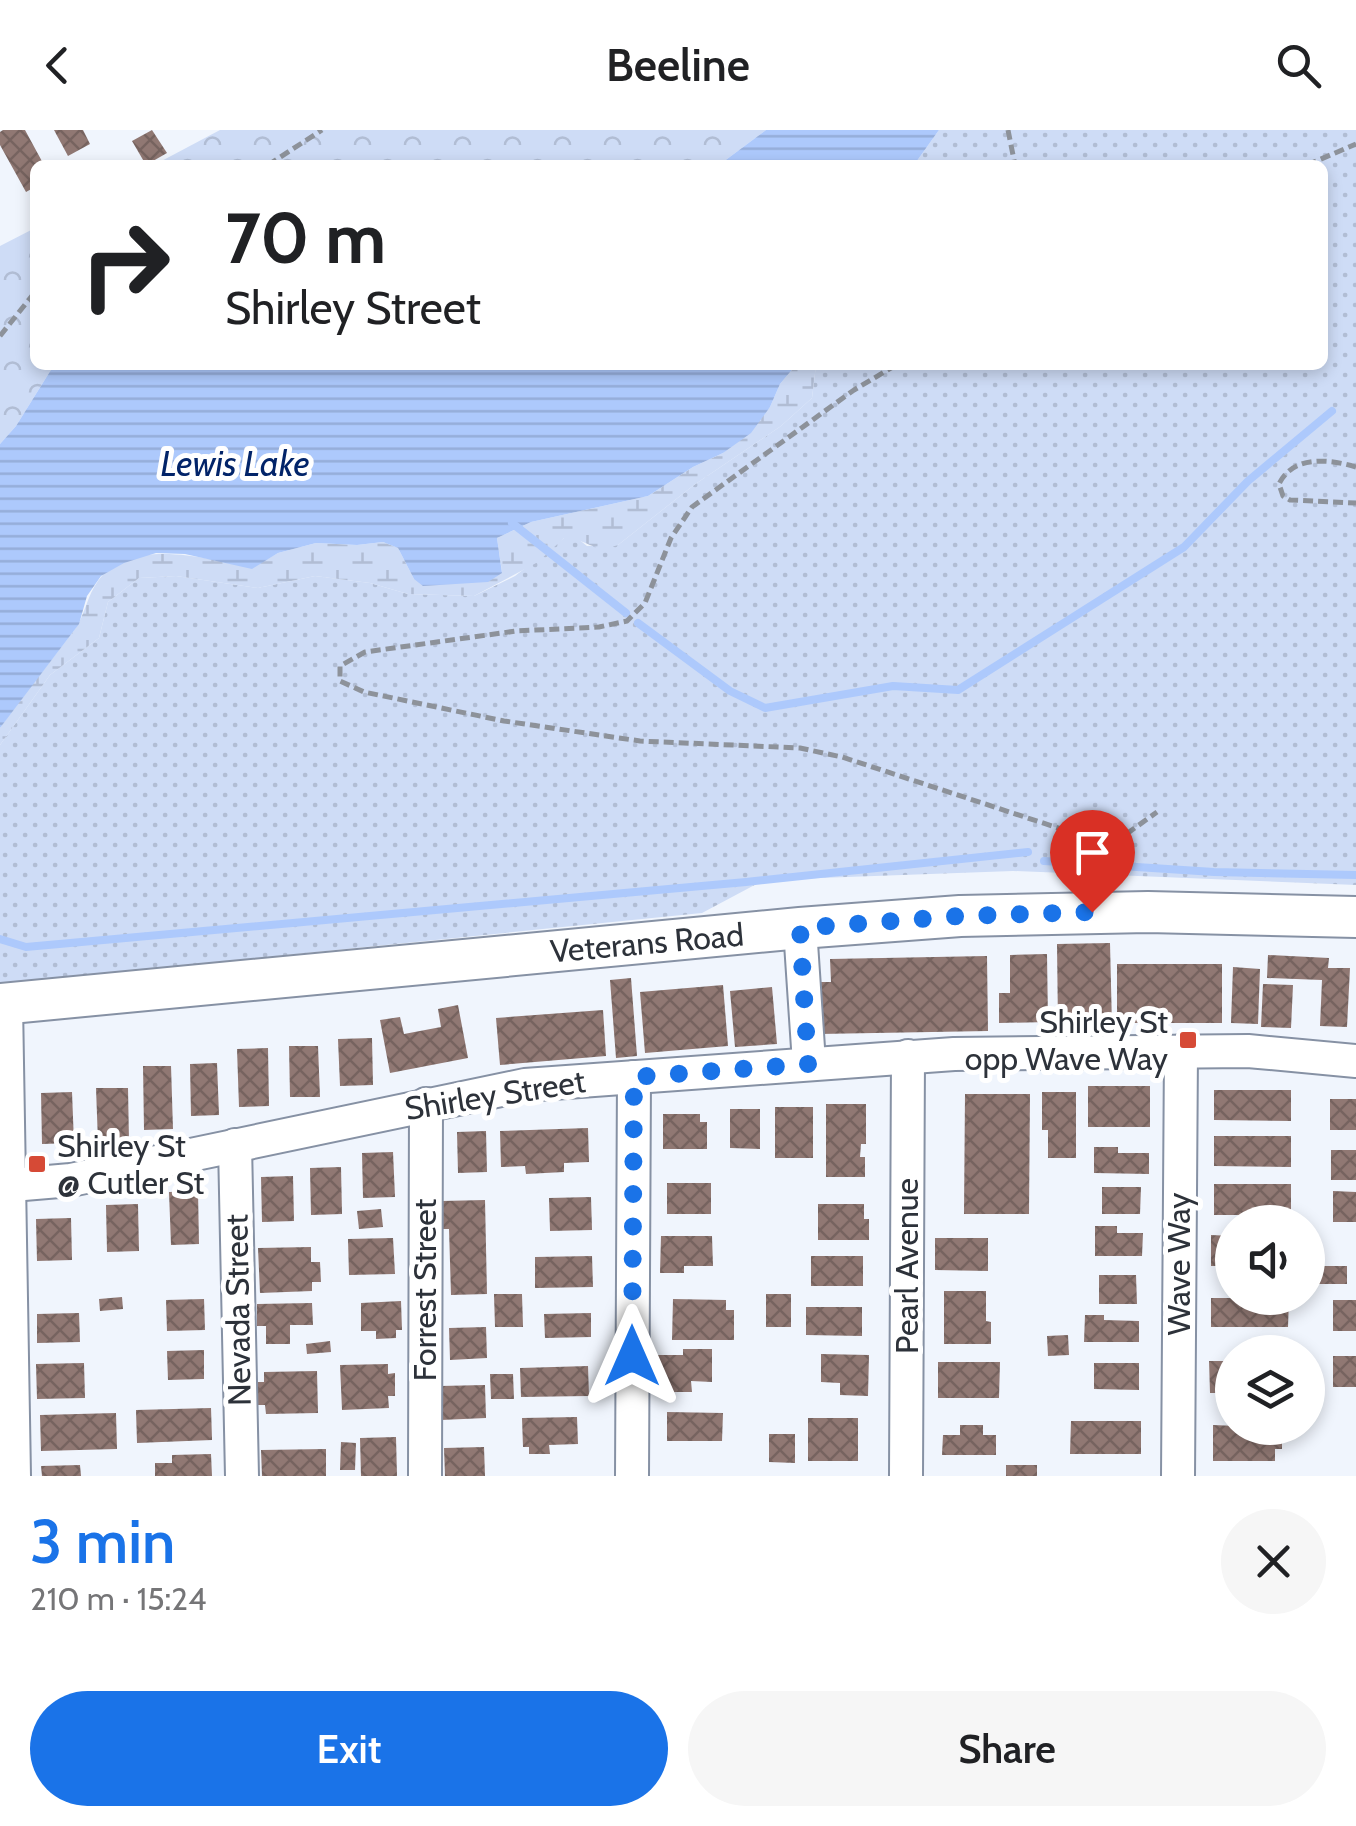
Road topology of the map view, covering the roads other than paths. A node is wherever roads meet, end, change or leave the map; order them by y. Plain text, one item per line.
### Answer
1 (1356, 917) edge
2 (800, 928) junction
3 (3, 1004) edge
4 (1180, 1051) junction
5 (908, 1056) junction
6 (1356, 1060) edge
7 (808, 1064) junction
8 (634, 1077) junction
9 (426, 1104) junction
10 (235, 1145) junction
11 (5, 1186) edge
12 (14, 1476) edge
13 (242, 1476) edge
14 (424, 1476) edge
15 (632, 1476) edge
16 (906, 1476) edge
17 (1178, 1476) edge

1 - 2 main road, Veterans Road
2 - 3 main road, Veterans Road
2 - 7 street
3 - 11 street
4 - 5 street, Shirley Street
4 - 6 street, Shirley Street
4 - 17 street, Wave Way
5 - 7 street, Shirley Street
5 - 16 street, Pearl Avenue
7 - 8 street, Shirley Street
8 - 9 street, Shirley Street
8 - 15 street
9 - 10 street, Shirley Street
9 - 14 street, Forrest Street
10 - 11 street, Shirley Street
10 - 13 street, Nevada Street
11 - 12 street

